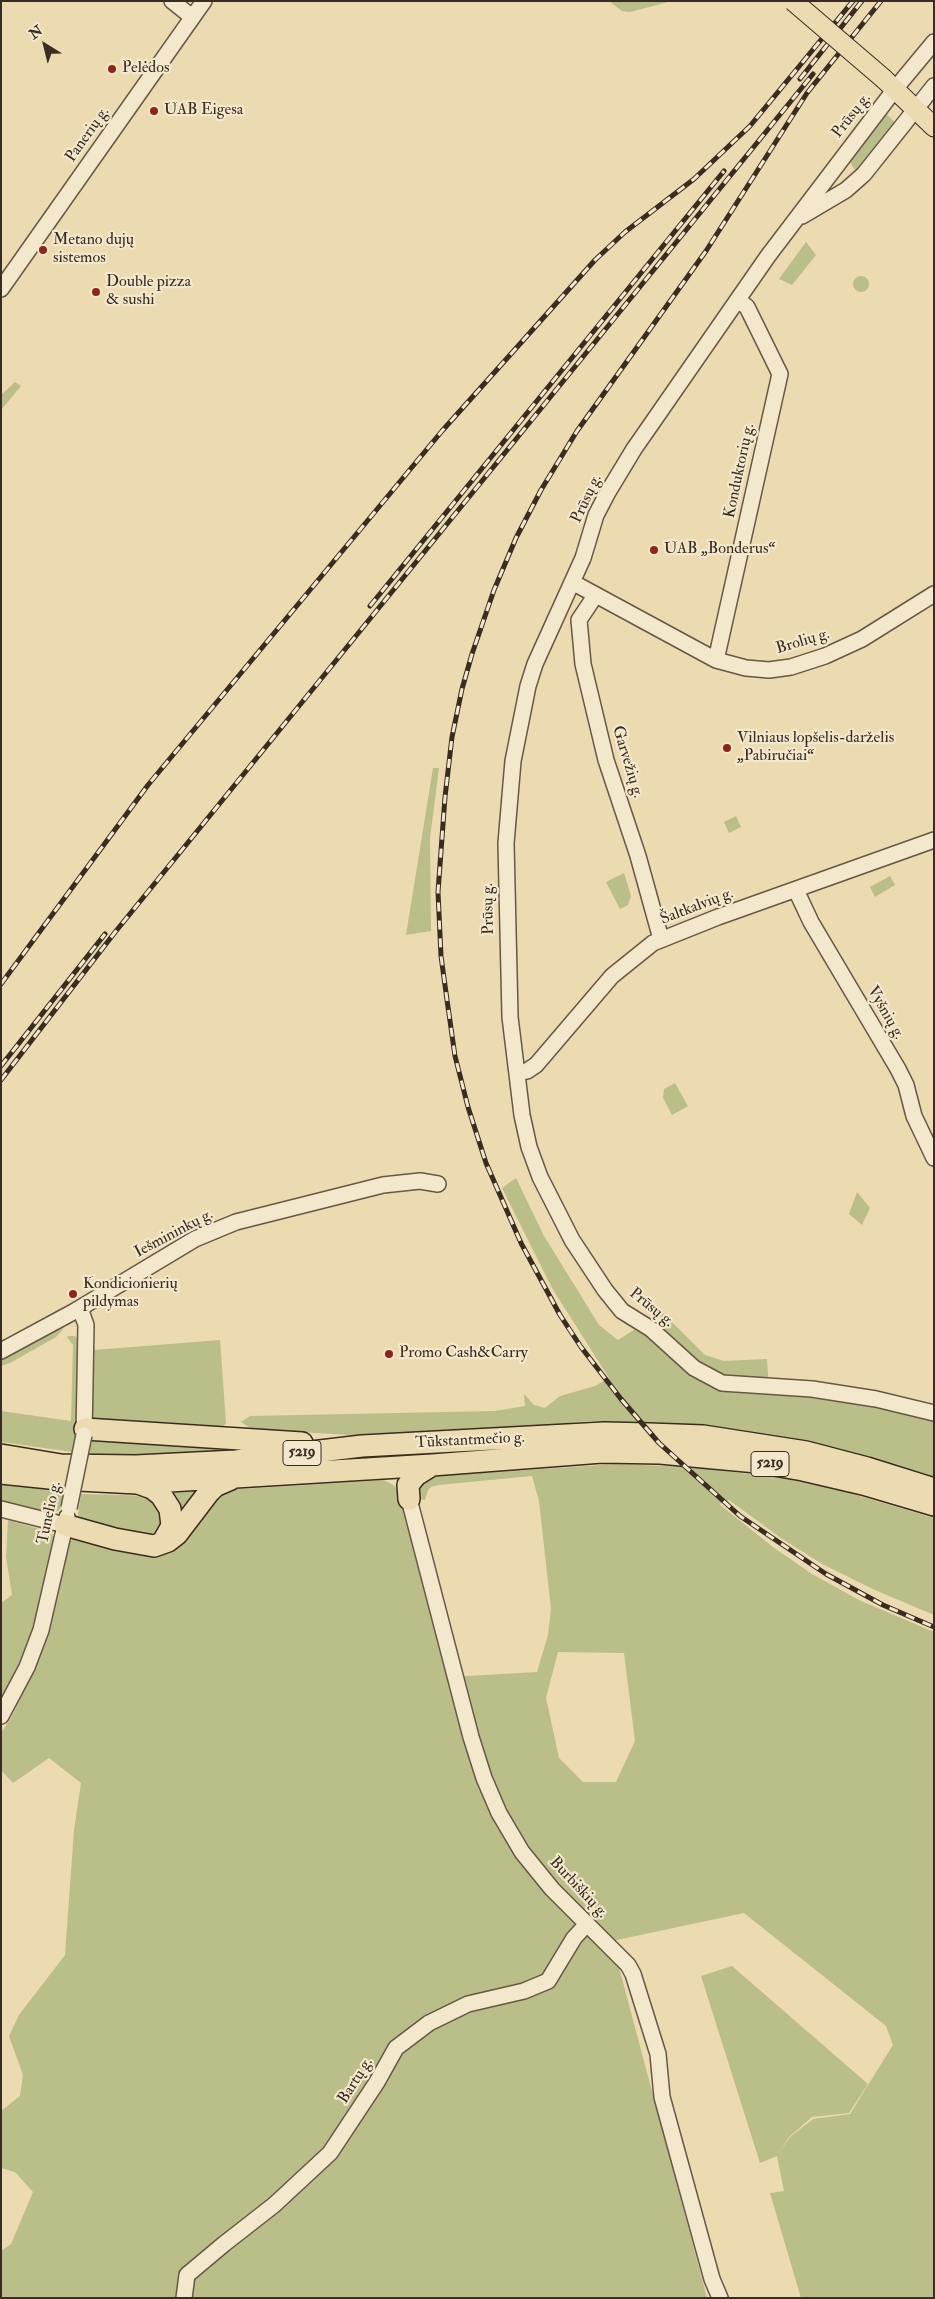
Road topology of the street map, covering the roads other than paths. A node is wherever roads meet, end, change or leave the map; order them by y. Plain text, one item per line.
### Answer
1 (172, 1) edge
2 (204, 1) edge
3 (793, 1) edge
4 (192, 17) junction
5 (934, 42) edge
6 (890, 84) junction
7 (934, 86) edge
8 (916, 108) junction
9 (934, 126) edge
10 (837, 165) junction
11 (864, 174) junction
12 (796, 219) junction
13 (1, 289) edge
14 (738, 300) junction
15 (572, 582) junction
16 (934, 594) edge
17 (595, 596) junction
18 (558, 612) junction
19 (579, 620) junction
20 (716, 660) junction
21 (934, 840) edge
22 (796, 890) junction
23 (661, 939) junction
24 (517, 1073) junction
25 (934, 1158) edge
26 (438, 1184) dead end
27 (80, 1308) junction
28 (1, 1351) edge
29 (934, 1413) edge
30 (85, 1432) junction
31 (362, 1446) junction
32 (1, 1455) edge
33 (432, 1465) junction
34 (377, 1468) junction
35 (1, 1473) edge
36 (240, 1476) junction
37 (137, 1483) junction
38 (934, 1489) edge
39 (409, 1499) junction
40 (934, 1505) edge
41 (1, 1509) edge
42 (67, 1517) junction
43 (161, 1544) junction
44 (1, 1716) edge
45 (586, 1925) junction
46 (184, 2298) edge
47 (720, 2298) edge

1 - 4 street
2 - 4 street, Panerių g.
3 - 6 main road, bridge
4 - 13 street, Panerių g.
5 - 6 street, Prūsų g.
6 - 8 main road
6 - 10 street, Prūsų g.
7 - 8 street, Prūsų g.
8 - 9 main road
8 - 11 street, Prūsų g.
10 - 11 street, Prūsų g.
10 - 12 street, Prūsų g.
11 - 12 street, Prūsų g.
12 - 14 street, Prūsų g.
14 - 15 street, Prūsų g.
14 - 20 street, Konduktorių g.
15 - 17 street, Brolių g.
15 - 18 street, Prūsų g.
16 - 20 street, Brolių g.
17 - 19 street
17 - 20 street, Brolių g.
18 - 19 street
18 - 24 street, Prūsų g.
19 - 23 street, Garvežių g.
21 - 22 street, Šaltkalvių g.
22 - 23 street, Šaltkalvių g.
22 - 25 street, Vyšnių g.
23 - 24 street, Šaltkalvių g.
24 - 29 street, Prūsų g.
26 - 27 street, Iešmininkų g.
27 - 28 street, Iešmininkų g.
27 - 30 street, Tunelio g.
30 - 31 highway
30 - 42 street, Tunelio g., bridge
31 - 32 highway, Tūkstantmečio g. / 5219
31 - 38 highway, Tūkstantmečio g. / 5219
33 - 34 highway, Tūkstantmečio g. / 5219
33 - 39 highway
33 - 40 highway, Tūkstantmečio g. / 5219
34 - 36 highway, Tūkstantmečio g. / 5219
34 - 39 highway
35 - 37 highway, Tūkstantmečio g. / 5219
36 - 37 highway, Tūkstantmečio g. / 5219
36 - 43 highway
37 - 43 highway
39 - 45 street, Burbiškių g.
41 - 42 street
42 - 43 highway
42 - 44 street, Tunelio g.
45 - 46 street, Bartų g.
45 - 47 street, Burbiškių g.

